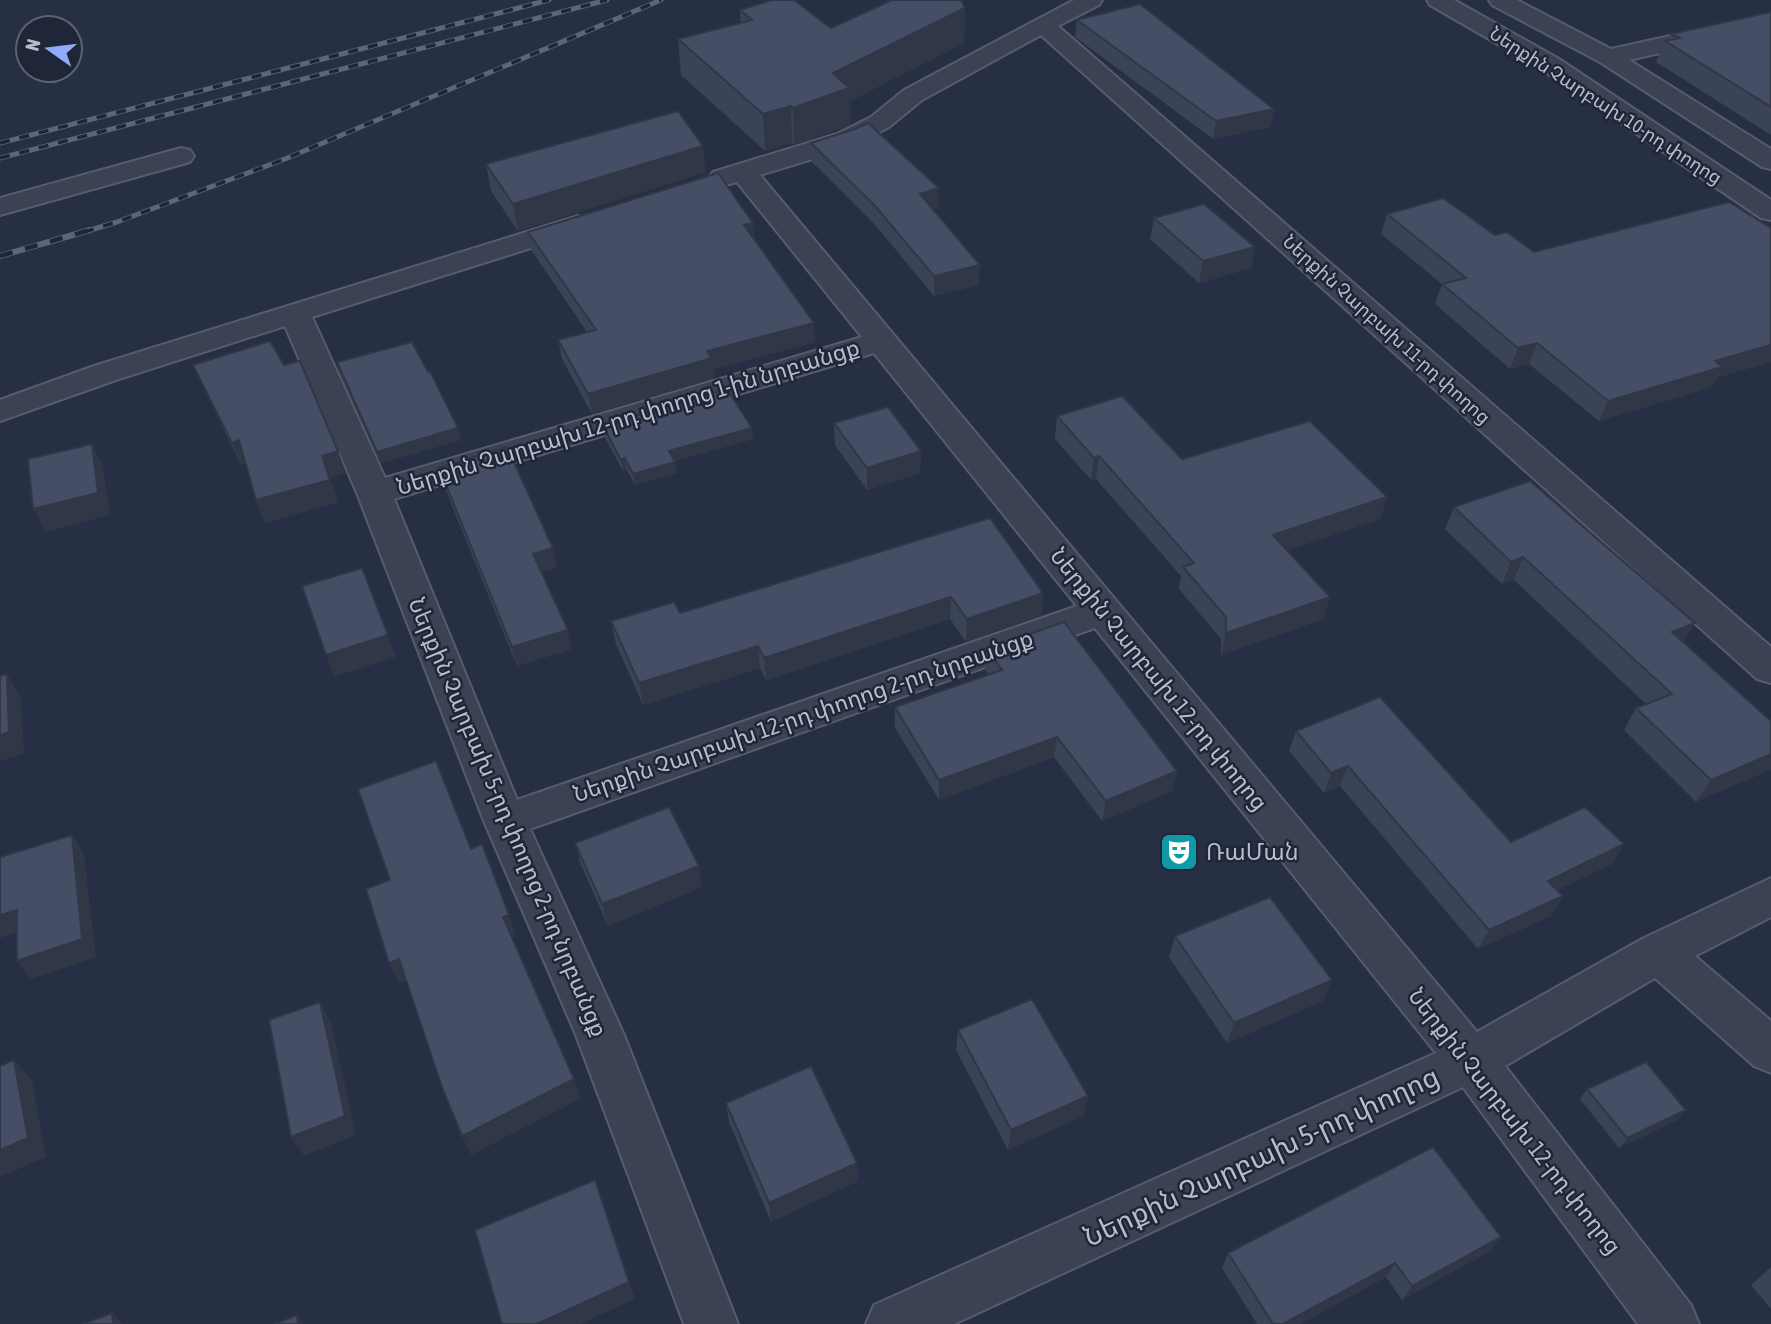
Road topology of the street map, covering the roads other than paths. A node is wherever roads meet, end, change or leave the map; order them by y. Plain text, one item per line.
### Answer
1 (1091, 0) edge
2 (1438, 0) edge
3 (1500, 0) edge
4 (1771, 21) edge
5 (1043, 25) junction
6 (1608, 57) junction
7 (181, 156) dead end
8 (1771, 160) edge
9 (743, 172) junction
10 (690, 188) edge
11 (0, 207) edge
12 (1771, 212) edge
13 (598, 217) edge
14 (295, 313) junction
15 (882, 341) junction
16 (0, 411) edge
17 (374, 493) junction
18 (1102, 611) junction
19 (1771, 669) edge
20 (505, 821) junction
21 (1771, 896) edge
22 (1658, 953) junction
23 (1771, 1051) edge
24 (1471, 1060) junction
25 (711, 1324) edge
26 (893, 1324) edge
27 (1672, 1324) edge

1 - 5 street
2 - 12 street, Ներքին Չարբախ 10-րդ փողոց
3 - 6 street, Ներքին Չարբախ 10-րդ փողոց
4 - 6 street
5 - 9 street
5 - 19 street, Ներքին Չարբախ 11-րդ փողոց
6 - 8 street, Ներքին Չարբախ 10-րդ փողոց
7 - 11 street
9 - 10 street
9 - 15 street, Ներքին Չարբախ 12-րդ փողոց
13 - 14 street
14 - 16 street
14 - 17 street, Ներքին Չարբախ 5-րդ փողոց 2-րդ նրբանցք
15 - 17 street, Ներքին Չարբախ 12-րդ փողոց 1-ին նրբանցք
15 - 18 street, Ներքին Չարբախ 12-րդ փողոց
17 - 20 street, Ներքին Չարբախ 5-րդ փողոց 2-րդ նրբանցք
18 - 20 street, Ներքին Չարբախ 12-րդ փողոց 2-րդ նրբանցք
18 - 24 street, Ներքին Չարբախ 12-րդ փողոց
20 - 25 street, Ներքին Չարբախ 5-րդ փողոց 2-րդ նրբանցք
21 - 22 street, Ներքին Չարբախ 5-րդ փողոց
22 - 23 street
22 - 24 street, Ներքին Չարբախ 5-րդ փողոց
24 - 26 street, Ներքին Չարբախ 5-րդ փողոց
24 - 27 street, Ներքին Չարբախ 12-րդ փողոց

